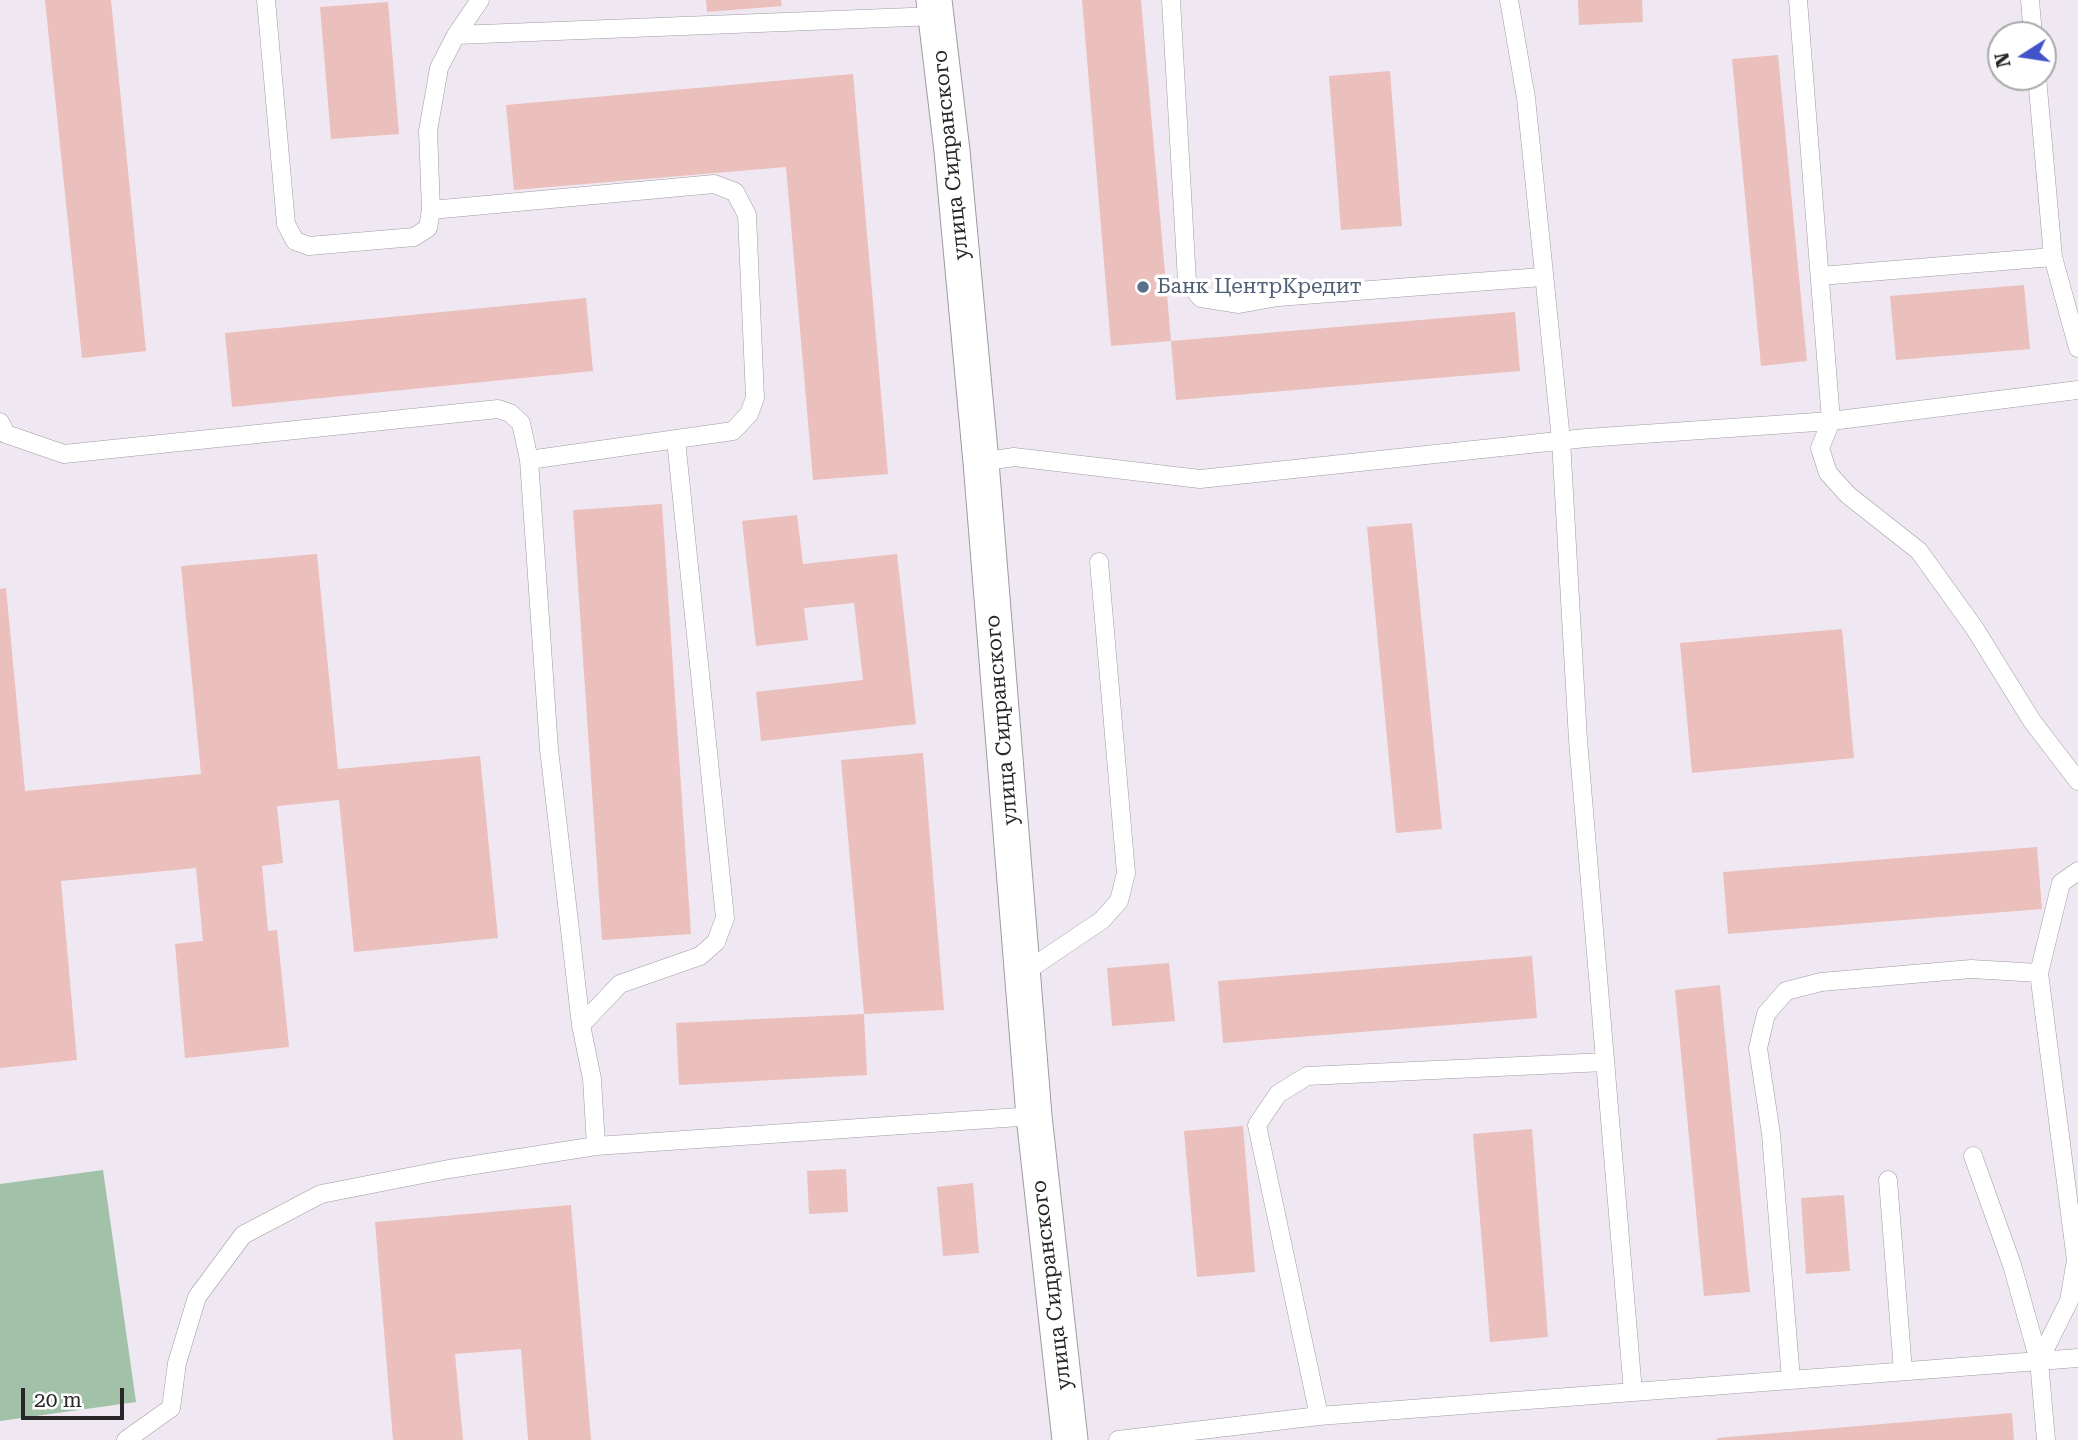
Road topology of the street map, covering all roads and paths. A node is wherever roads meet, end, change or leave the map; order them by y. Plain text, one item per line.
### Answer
1 (266, 0) edge
2 (480, 0) edge
3 (1171, 0) edge
4 (1509, 0) edge
5 (1798, 0) edge
6 (2030, 0) edge
7 (935, 8) edge
8 (2032, 21) edge
9 (456, 35) junction
10 (2038, 91) edge
11 (431, 210) junction
12 (2053, 257) junction
13 (1820, 276) junction
14 (1542, 277) junction
15 (2078, 348) edge
16 (2078, 390) edge
17 (1831, 421) junction
18 (0, 422) edge
19 (676, 440) junction
20 (1561, 440) junction
21 (529, 460) junction
22 (981, 462) junction
23 (1099, 562) dead end
24 (2078, 781) edge
25 (2078, 872) edge
26 (2039, 973) junction
27 (1022, 974) junction
28 (581, 1025) junction
29 (1605, 1062) junction
30 (1034, 1116) junction
31 (596, 1146) junction
32 (1973, 1156) dead end
33 (1888, 1181) dead end
34 (2073, 1299) edge
35 (2078, 1358) edge
36 (2039, 1361) junction
37 (1903, 1371) junction
38 (1791, 1380) junction
39 (1633, 1392) junction
40 (1319, 1416) junction
41 (1165, 1437) edge
42 (126, 1440) edge
43 (1070, 1440) edge
44 (1118, 1440) edge
45 (2046, 1440) edge

1 - 11 lane
2 - 9 lane
3 - 14 lane
4 - 14 lane
5 - 13 lane
6 - 8 lane
7 - 9 lane
7 - 22 street, улица Сидранского
9 - 11 lane
10 - 12 lane
11 - 19 lane
12 - 13 lane
12 - 15 lane
13 - 17 lane
14 - 20 lane
16 - 17 lane
17 - 20 lane
17 - 24 lane
18 - 21 lane
19 - 21 lane
19 - 28 lane
20 - 22 lane
20 - 29 lane
21 - 28 lane
22 - 27 street, улица Сидранского
23 - 27 lane
25 - 26 lane
26 - 34 lane
26 - 38 lane
27 - 30 street, улица Сидранского
28 - 31 lane
29 - 39 lane
29 - 40 lane
30 - 31 lane
30 - 43 street, улица Сидранского
31 - 42 lane
32 - 36 lane
33 - 37 lane
34 - 36 lane
35 - 36 lane
36 - 37 lane
36 - 45 lane
37 - 38 lane
38 - 39 lane
39 - 40 lane
40 - 41 lane
41 - 44 lane

